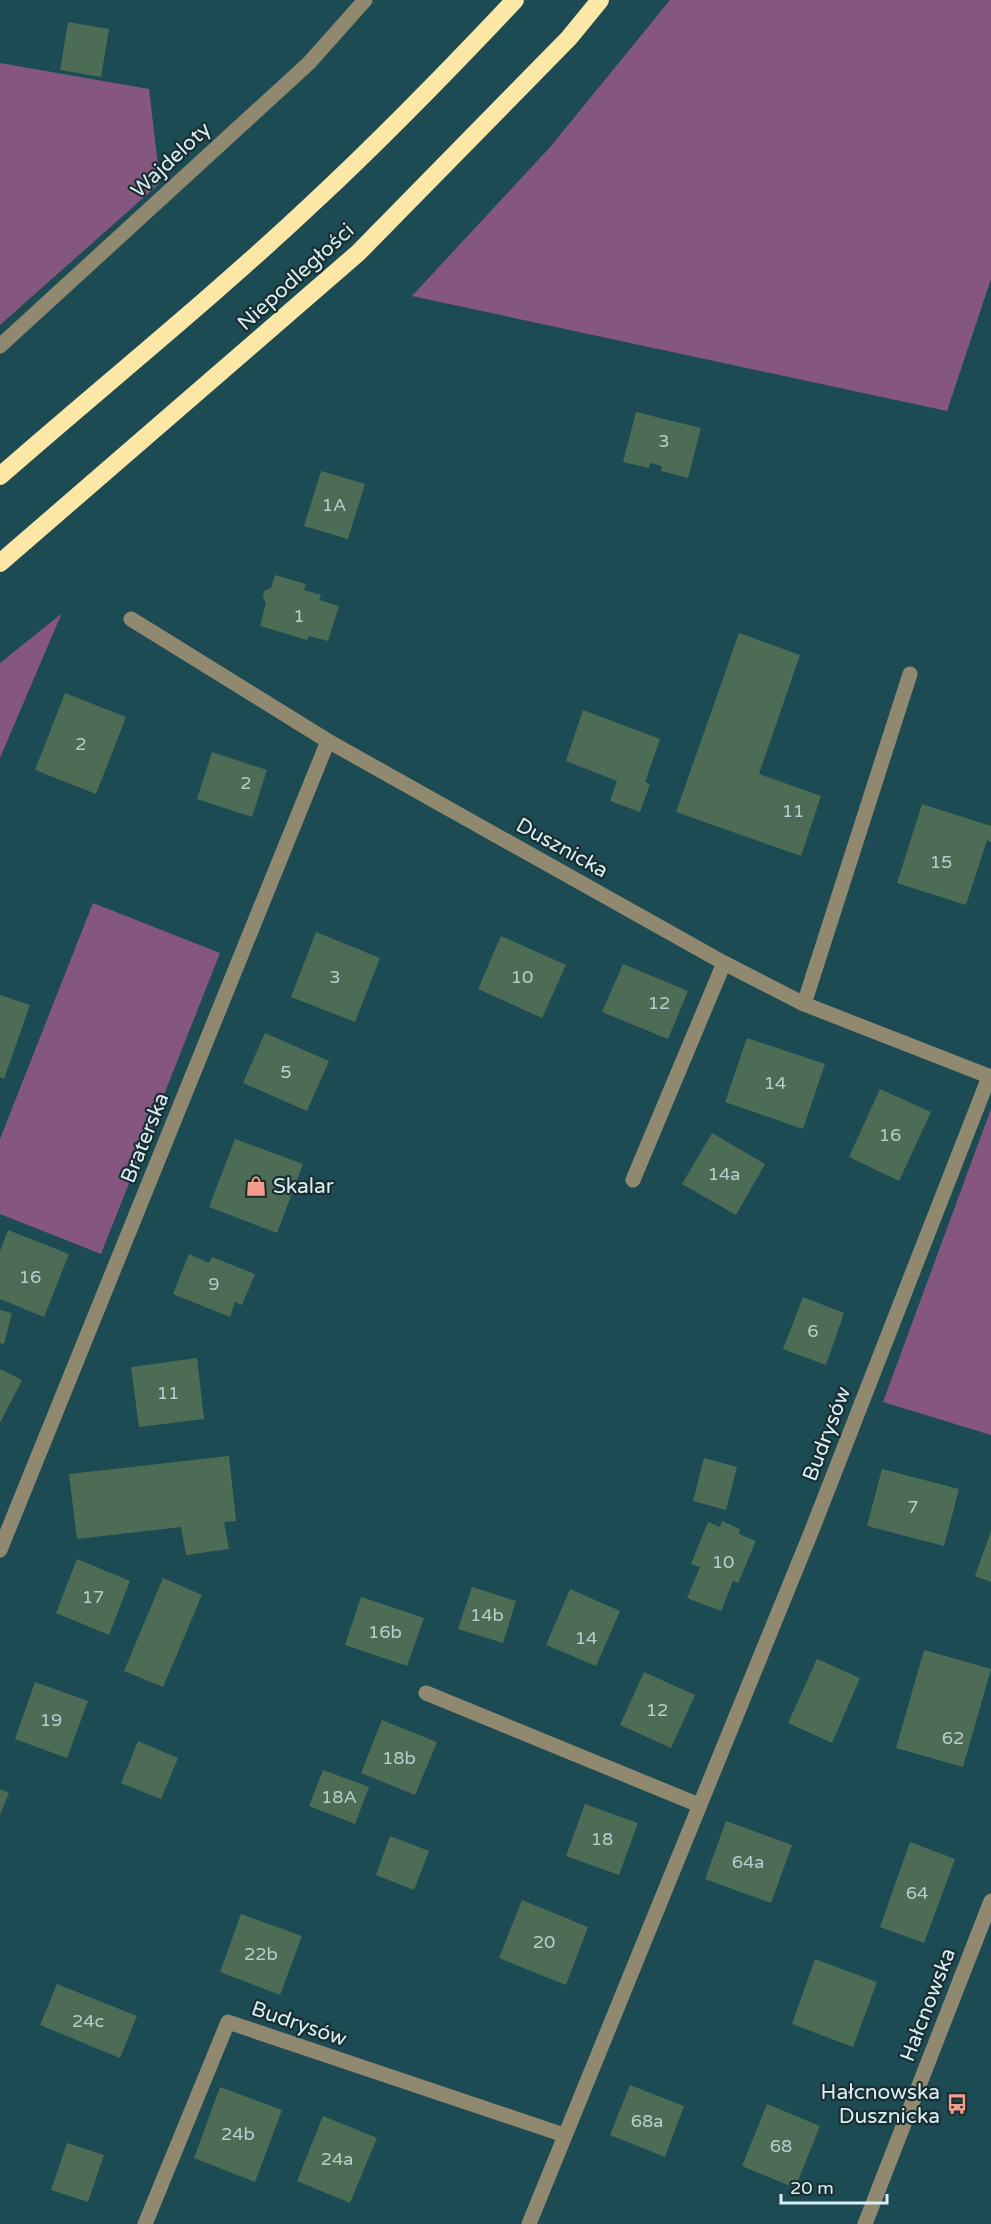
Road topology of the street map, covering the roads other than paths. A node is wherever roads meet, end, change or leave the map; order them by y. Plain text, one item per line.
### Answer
1 (365, 0) edge
2 (515, 0) edge
3 (600, 0) edge
4 (0, 346) edge
5 (0, 476) edge
6 (0, 563) edge
7 (131, 619) dead end
8 (910, 674) dead end
9 (328, 741) junction
10 (724, 963) junction
11 (804, 1004) junction
12 (990, 1077) edge
13 (633, 1180) dead end
14 (0, 1550) edge
15 (426, 1694) dead end
16 (699, 1805) junction
17 (991, 1901) edge
18 (564, 2135) junction
19 (145, 2224) edge
20 (529, 2224) edge
21 (865, 2224) edge

1 - 4 street, Wajdeloty
2 - 5 highway, Niepodległości
3 - 6 highway, Niepodległości
7 - 9 street, Dusznicka
8 - 11 street
9 - 10 street, Dusznicka
9 - 14 street, Braterska
10 - 11 street, Dusznicka
10 - 13 street
11 - 12 street, Dusznicka
12 - 16 street, Budrysów
15 - 16 street
16 - 18 street, Budrysów
17 - 21 street, Hałcnowska
18 - 19 street, Budrysów
18 - 20 street, Budrysów

